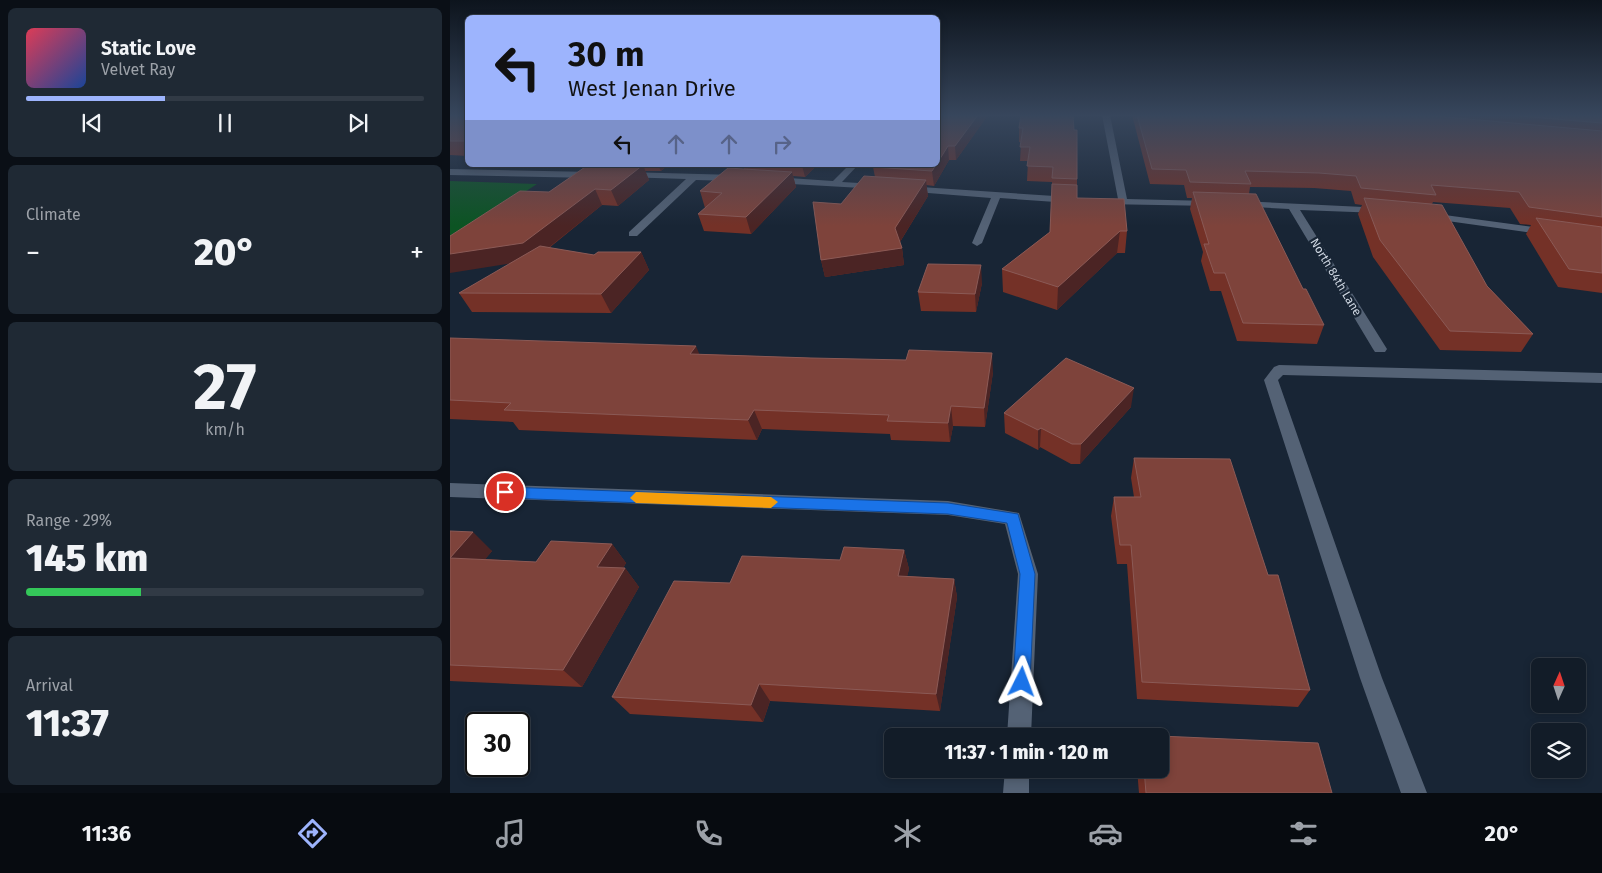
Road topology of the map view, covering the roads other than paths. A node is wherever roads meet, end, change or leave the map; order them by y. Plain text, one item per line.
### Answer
1 (1113, 152) edge
2 (852, 167) edge
3 (450, 172) edge
4 (695, 176) junction
5 (750, 178) edge
6 (767, 179) edge
7 (836, 184) junction
8 (996, 196) junction
9 (1078, 201) edge
10 (1096, 201) edge
11 (1123, 202) junction
12 (1292, 205) junction
13 (1392, 211) edge
14 (1420, 214) edge
15 (633, 234) dead end
16 (1560, 234) edge
17 (977, 243) dead end
18 (1380, 349) dead end
19 (1602, 378) edge
20 (450, 490) edge
21 (1019, 728) edge
22 (1017, 778) edge
23 (1016, 793) edge
24 (1414, 793) edge

1 - 11 street
2 - 7 street
3 - 4 street
4 - 5 street
4 - 15 street
6 - 7 street
7 - 8 street
8 - 9 street
8 - 17 street
10 - 11 street
11 - 12 street
12 - 13 street
12 - 18 street, North 84th Lane
14 - 16 street
19 - 24 street
20 - 21 street
22 - 23 street

